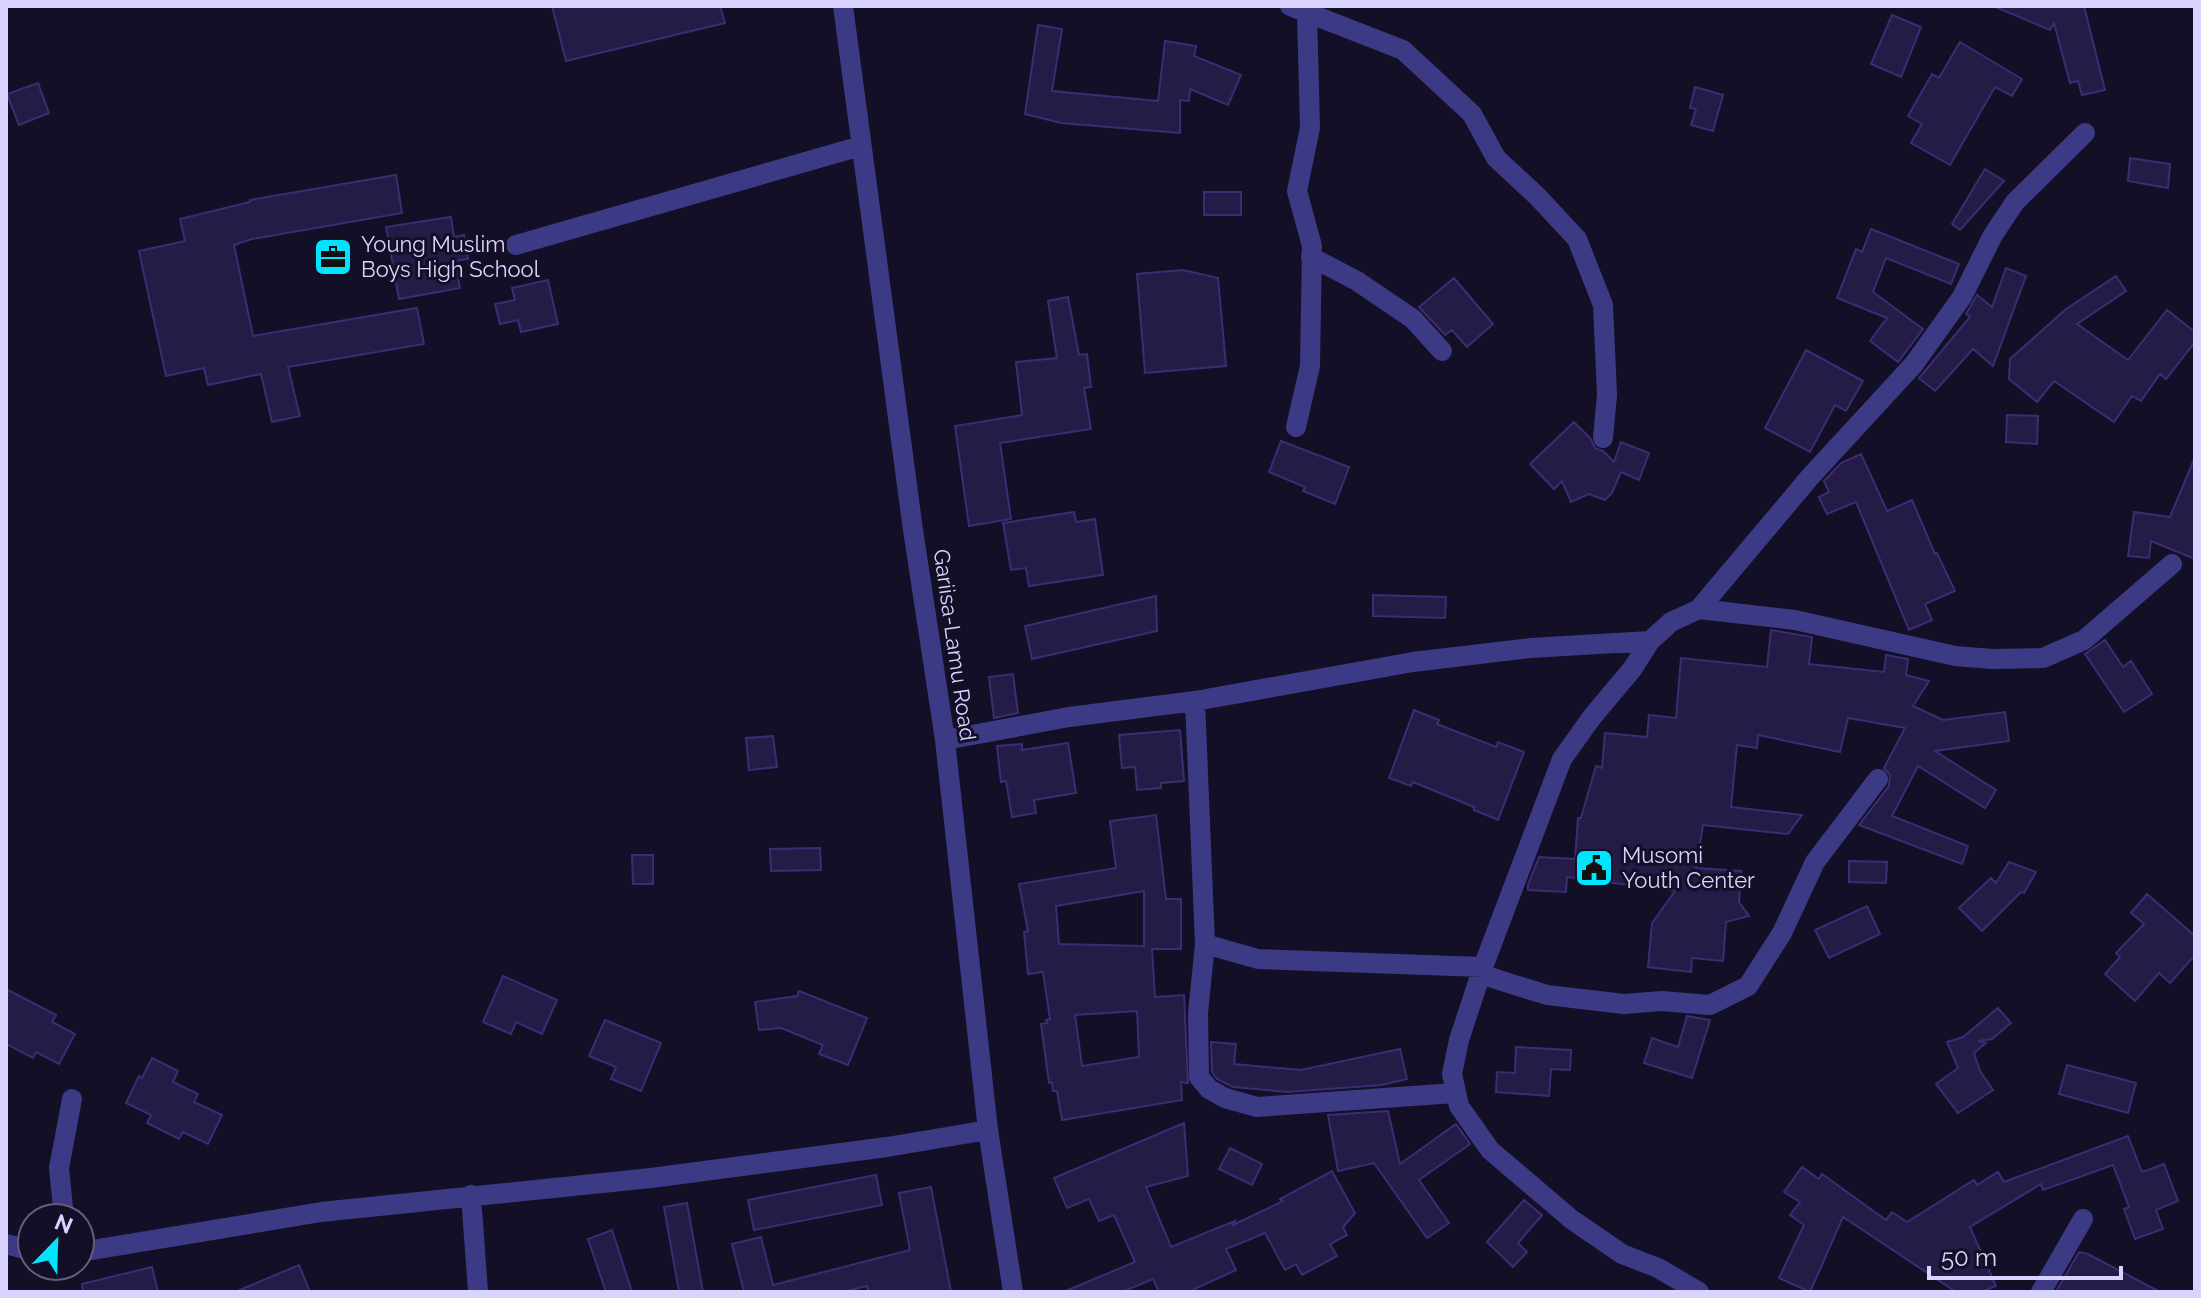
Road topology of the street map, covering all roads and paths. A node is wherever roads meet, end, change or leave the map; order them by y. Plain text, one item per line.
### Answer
1 (843, 6) edge
2 (1299, 9) edge
3 (2085, 133) dead end
4 (861, 146) junction
5 (516, 245) dead end
6 (1311, 257) junction
7 (1442, 351) dead end
8 (1296, 427) dead end
9 (1603, 438) dead end
10 (2172, 564) dead end
11 (1699, 609) junction
12 (1650, 641) junction
13 (1195, 701) junction
14 (945, 740) junction
15 (1878, 779) dead end
16 (1205, 944) junction
17 (1482, 971) junction
18 (1455, 1093) junction
19 (72, 1099) dead end
20 (988, 1130) junction
21 (471, 1195) junction
22 (62, 1202) edge
23 (2083, 1219) dead end
24 (96, 1249) edge
25 (478, 1292) edge
26 (1013, 1292) edge
27 (1699, 1292) edge
28 (2041, 1292) edge

1 - 4 street, Gariisa-Lamu Road
2 - 6 street
2 - 9 street
3 - 11 street
4 - 5 street
4 - 14 street, Gariisa-Lamu Road
6 - 7 street
6 - 8 street
10 - 11 street
11 - 12 street
12 - 13 street
12 - 17 street
13 - 14 street
13 - 16 street
14 - 20 street, Gariisa-Lamu Road
15 - 17 street
16 - 17 street
16 - 18 street
17 - 18 street
18 - 27 street
19 - 22 street
20 - 21 street
20 - 26 street, Gariisa-Lamu Road
21 - 24 street
21 - 25 street
23 - 28 street

